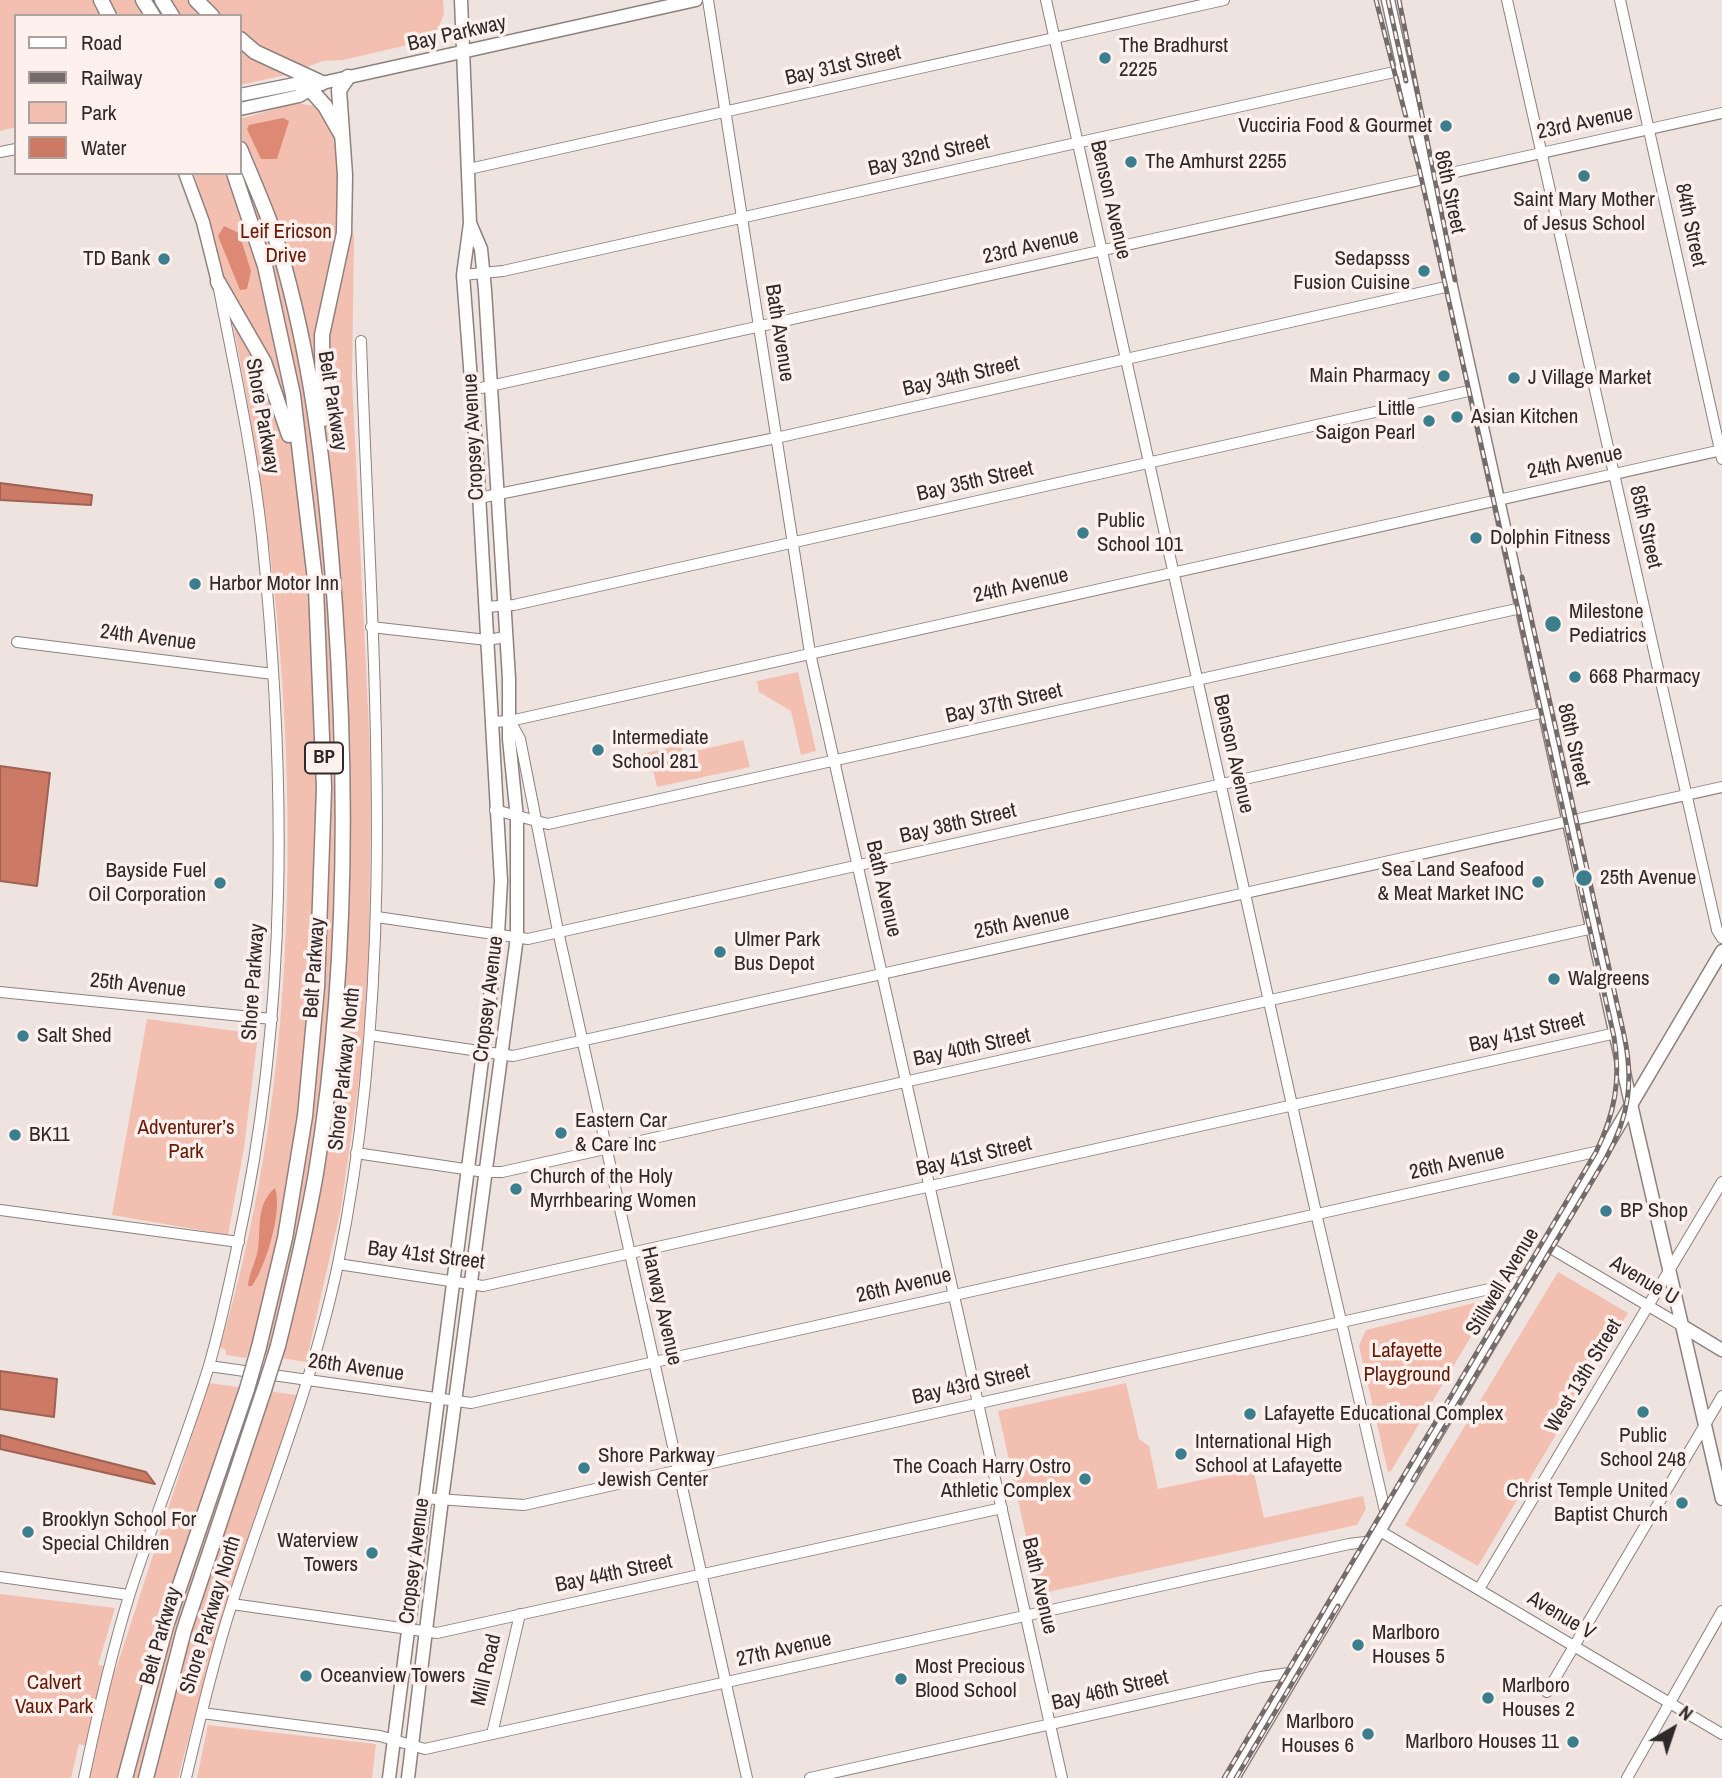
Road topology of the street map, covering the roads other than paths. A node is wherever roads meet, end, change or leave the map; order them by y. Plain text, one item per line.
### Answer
1 (196, 0) edge
2 (461, 0) edge
3 (696, 0) edge
4 (708, 0) edge
5 (1046, 0) edge
6 (1224, 0) edge
7 (1388, 0) edge
8 (1507, 0) edge
9 (1620, 0) edge
10 (210, 14) edge
11 (1055, 38) junction
12 (242, 41) edge
13 (464, 53) junction
14 (1403, 70) junction
15 (348, 77) junction
16 (316, 86) junction
17 (242, 95) edge
18 (242, 110) edge
19 (725, 112) junction
20 (1722, 113) edge
21 (1649, 129) junction
22 (343, 138) junction
23 (1077, 143) junction
24 (1541, 152) junction
25 (242, 154) edge
26 (469, 169) junction
27 (186, 175) edge
28 (235, 175) edge
29 (1426, 179) junction
30 (742, 218) junction
31 (470, 223) junction
32 (1102, 251) junction
33 (483, 273) junction
34 (463, 275) junction
35 (218, 282) junction
36 (1450, 286) junction
37 (759, 328) junction
38 (361, 341) dead end
39 (1125, 360) junction
40 (490, 386) junction
41 (472, 390) junction
42 (1473, 390) junction
43 (776, 438) junction
44 (1721, 453) edge
45 (1149, 464) junction
46 (1613, 474) junction
47 (496, 498) junction
48 (479, 499) junction
49 (1498, 499) junction
50 (306, 519) junction
51 (330, 526) junction
52 (792, 543) junction
53 (1173, 572) junction
54 (504, 606) junction
55 (485, 607) junction
56 (1521, 608) junction
57 (371, 627) junction
58 (506, 637) junction
59 (487, 640) junction
60 (17, 642) dead end
61 (810, 653) junction
62 (273, 674) junction
63 (1197, 681) junction
64 (1545, 712) junction
65 (510, 720) junction
66 (492, 722) junction
67 (835, 762) junction
68 (1220, 785) junction
69 (1722, 787) edge
70 (1685, 795) junction
71 (495, 810) junction
72 (517, 818) junction
73 (1570, 820) junction
74 (539, 822) junction
75 (858, 866) junction
76 (1244, 893) junction
77 (377, 918) junction
78 (1593, 928) junction
79 (558, 931) junction
80 (498, 934) junction
81 (517, 937) junction
82 (1722, 938) edge
83 (1722, 951) edge
84 (883, 974) junction
85 (0, 992) edge
86 (1269, 1002) junction
87 (272, 1019) junction
88 (1616, 1033) junction
89 (370, 1035) junction
90 (582, 1041) junction
91 (484, 1051) junction
92 (502, 1054) junction
93 (906, 1082) junction
94 (1631, 1104) junction
95 (1292, 1106) junction
96 (606, 1149) junction
97 (1604, 1150) junction
98 (356, 1153) junction
99 (467, 1168) junction
100 (485, 1172) junction
101 (1722, 1182) edge
102 (930, 1186) junction
103 (0, 1210) edge
104 (1316, 1214) junction
105 (239, 1242) junction
106 (1547, 1246) junction
107 (629, 1254) junction
108 (338, 1264) junction
109 (1670, 1266) junction
110 (454, 1280) junction
111 (1525, 1281) junction
112 (471, 1284) junction
113 (954, 1295) junction
114 (1648, 1306) junction
115 (1340, 1322) junction
116 (1684, 1327) junction
117 (1722, 1350) edge
118 (654, 1362) junction
119 (209, 1366) junction
120 (308, 1381) junction
121 (1722, 1396) edge
122 (437, 1399) junction
123 (456, 1401) junction
124 (978, 1403) junction
125 (1705, 1424) junction
126 (678, 1471) junction
127 (423, 1498) junction
128 (442, 1499) junction
129 (1722, 1499) edge
130 (1002, 1508) junction
131 (1387, 1515) junction
132 (1377, 1536) junction
133 (701, 1575) junction
134 (0, 1577) edge
135 (1479, 1590) junction
136 (130, 1595) junction
137 (232, 1604) junction
138 (1722, 1611) edge
139 (520, 1614) junction
140 (1026, 1616) junction
141 (406, 1628) junction
142 (426, 1631) junction
143 (1573, 1646) junction
144 (1296, 1672) junction
145 (726, 1683) junction
146 (1547, 1692) dead end
147 (1670, 1703) junction
148 (202, 1713) junction
149 (1050, 1724) junction
150 (492, 1734) junction
151 (1722, 1734) edge
152 (393, 1741) junction
153 (413, 1747) junction
154 (125, 1776) edge
155 (84, 1778) edge
156 (146, 1778) edge
157 (186, 1778) edge
158 (388, 1778) edge
159 (408, 1778) edge
160 (747, 1778) edge
161 (810, 1778) edge
162 (1062, 1778) edge
163 (1233, 1778) edge
164 (1626, 1778) edge

1 - 10 highway
2 - 13 main road, Cropsey Avenue
3 - 13 main road, Bay Parkway
4 - 19 street, Bath Avenue
5 - 11 street, Benson Avenue
6 - 11 street, Bay 31st Street
7 - 14 main road, 86th Street
8 - 24 street, 85th Street
9 - 21 street, 84th Street
11 - 19 street, Bay 31st Street
11 - 23 street, Benson Avenue
12 - 16 highway
13 - 15 main road, Bay Parkway
13 - 26 main road, Cropsey Avenue
14 - 23 street, Bay 32nd Street
14 - 29 main road, 86th Street
15 - 16 main road, Bay Parkway
15 - 22 highway
16 - 17 main road, Bay Parkway
16 - 18 main road, Bay Parkway
16 - 22 highway
19 - 26 street, Bay 31st Street
19 - 30 street, Bath Avenue
20 - 21 street, 23rd Avenue
21 - 24 street, 23rd Avenue
21 - 44 street, 84th Street
22 - 51 highway
23 - 30 street, Bay 32nd Street
23 - 32 street, Benson Avenue
24 - 29 street, 23rd Avenue
24 - 46 street, 85th Street
25 - 51 highway, Belt Parkway / BP
26 - 31 main road, Cropsey Avenue
27 - 35 main road, Shore Parkway
28 - 50 highway, Belt Parkway / BP
29 - 32 street, 23rd Avenue
29 - 36 main road, 86th Street
30 - 33 street, Bay 32nd Street
30 - 37 street, Bath Avenue
31 - 33 main road, Cropsey Avenue
31 - 34 main road, Cropsey Avenue
32 - 37 street, 23rd Avenue
32 - 39 street, Benson Avenue
33 - 34 street, Bay 32nd Street
33 - 40 main road, Cropsey Avenue
34 - 41 main road, Cropsey Avenue
35 - 50 highway
35 - 62 street, Shore Parkway
36 - 39 street, Bay 34th Street
36 - 42 main road, 86th Street
37 - 40 street, 23rd Avenue
37 - 43 street, Bath Avenue
38 - 57 street, Shore Parkway North
39 - 43 street, Bay 34th Street
39 - 45 street, Benson Avenue
40 - 41 street, 23rd Avenue
40 - 47 main road, Cropsey Avenue
41 - 48 main road, Cropsey Avenue
42 - 45 street, Bay 35th Street
42 - 49 main road, 86th Street
43 - 47 street, Bay 34th Street
43 - 52 street, Bath Avenue
44 - 46 street, 24th Avenue
45 - 52 street, Bay 35th Street
45 - 53 street, Benson Avenue
46 - 49 street, 24th Avenue
46 - 70 street, 85th Street
47 - 48 street, Bay 34th Street
47 - 54 main road, Cropsey Avenue
48 - 55 main road, Cropsey Avenue
49 - 53 street, 24th Avenue
49 - 56 main road, 86th Street
50 - 154 highway, Belt Parkway / BP, bridge
51 - 156 highway, Belt Parkway / BP, bridge
52 - 54 street, Bay 35th Street
52 - 61 street, Bath Avenue
53 - 61 street, 24th Avenue
53 - 63 street, Benson Avenue
54 - 55 street, Bay 35th Street
54 - 58 main road, Cropsey Avenue
55 - 59 main road, Cropsey Avenue
56 - 63 street, Bay 37th Street
56 - 64 main road, 86th Street
57 - 59 street
57 - 77 street, Shore Parkway North
58 - 59 street
58 - 65 main road, Cropsey Avenue
59 - 66 main road, Cropsey Avenue
60 - 62 street, 24th Avenue
61 - 65 street, 24th Avenue
61 - 67 street, Bath Avenue
62 - 87 street, Shore Parkway
63 - 67 street, Bay 37th Street
63 - 68 street, Benson Avenue
64 - 68 street, Bay 38th Street
64 - 73 main road, 86th Street
65 - 66 street, 24th Avenue
65 - 72 main road, Cropsey Avenue
65 - 74 street, Harway Avenue
66 - 71 main road, Cropsey Avenue
67 - 74 street, Bay 37th Street
67 - 75 street, Bath Avenue
68 - 75 street, Bay 38th Street
68 - 76 street, Benson Avenue
69 - 70 street, 25th Avenue
70 - 73 street, 25th Avenue
70 - 82 street, 85th Street
71 - 72 street, Bay 37th Street
71 - 80 main road, Cropsey Avenue
72 - 74 street, Bay 37th Street
72 - 81 main road, Cropsey Avenue
73 - 76 street, 25th Avenue
73 - 78 main road, 86th Street
74 - 79 street, Harway Avenue
75 - 79 street, Bay 38th Street
75 - 84 street, Bath Avenue
76 - 84 street, 25th Avenue
76 - 86 street, Benson Avenue
77 - 80 street, Bay 38th Street
77 - 89 street, Shore Parkway North
78 - 86 street, Bay 40th Street
78 - 88 main road, 86th Street
79 - 81 street, Bay 38th Street
79 - 90 street, Harway Avenue
80 - 81 street, Bay 38th Street
80 - 91 main road, Cropsey Avenue
81 - 92 main road, Cropsey Avenue
83 - 94 main road, Stillwell Avenue
84 - 90 street, 25th Avenue
84 - 93 street, Bath Avenue
85 - 87 street, 25th Avenue
86 - 93 street, Bay 40th Street
86 - 95 street, Benson Avenue
87 - 105 street, Shore Parkway
88 - 94 main road, 86th Street
88 - 95 street, Bay 41st Street
89 - 91 street, 25th Avenue
89 - 98 street, Shore Parkway North
90 - 92 street, 25th Avenue
90 - 96 street, Harway Avenue
91 - 92 street, 25th Avenue
91 - 99 main road, Cropsey Avenue
92 - 100 main road, Cropsey Avenue
93 - 96 street, Bay 40th Street
93 - 102 street, Bath Avenue
94 - 97 main road, Stillwell Avenue
94 - 109 main road, 86th Street
95 - 102 street, Bay 41st Street
95 - 104 street, Benson Avenue
96 - 100 street, Bay 40th Street
96 - 107 street, Harway Avenue
97 - 104 street, 26th Avenue
97 - 106 main road, Stillwell Avenue
98 - 99 street, Bay 40th Street
98 - 108 street, Shore Parkway North
99 - 100 street, Bay 40th Street
99 - 110 main road, Cropsey Avenue
100 - 112 main road, Cropsey Avenue
101 - 109 street, West 13th Street
102 - 107 street, Bay 41st Street
102 - 113 street, Bath Avenue
103 - 105 street
104 - 113 street, 26th Avenue
104 - 115 street, Benson Avenue
105 - 119 street, Shore Parkway
106 - 111 main road, Stillwell Avenue
106 - 114 street, Avenue U
107 - 112 street, Bay 41st Street
107 - 118 street, Harway Avenue
108 - 110 street, Bay 41st Street
108 - 120 street, Shore Parkway North
109 - 114 street, West 13th Street
109 - 116 main road, 86th Street
110 - 112 street, Bay 41st Street
110 - 122 main road, Cropsey Avenue
111 - 115 street, Bay 43rd Street
111 - 131 main road, Stillwell Avenue
112 - 123 main road, Cropsey Avenue
113 - 118 street, 26th Avenue
113 - 124 street, Bath Avenue
114 - 116 street, Avenue U
114 - 135 street, West 13th Street
115 - 124 street, Bay 43rd Street
115 - 131 street, Benson Avenue
116 - 117 main road, Avenue U
116 - 125 main road, 86th Street
118 - 123 street, 26th Avenue
118 - 126 street, Harway Avenue
119 - 120 street, 26th Avenue
119 - 136 street, Shore Parkway
120 - 122 street, 26th Avenue
120 - 137 street, Shore Parkway North
121 - 125 street
122 - 123 street, 26th Avenue
122 - 127 main road, Cropsey Avenue
123 - 128 main road, Cropsey Avenue
124 - 126 street, Bay 43rd Street
124 - 130 street, Bath Avenue
125 - 129 main road, 86th Street
125 - 143 street
126 - 128 street, Bay 43rd Street
126 - 133 street, Harway Avenue
127 - 128 street, Bay 43rd Street
127 - 141 main road, Cropsey Avenue
128 - 142 main road, Cropsey Avenue
130 - 133 street, Bay 44th Street
130 - 140 street, Bath Avenue
131 - 132 main road, Stillwell Avenue
132 - 135 street, Avenue V
132 - 140 street, 27th Avenue
132 - 144 main road, Stillwell Avenue
133 - 139 street, Bay 44th Street
133 - 145 street, Harway Avenue
134 - 136 street
135 - 143 street, Avenue V
136 - 155 street, Shore Parkway
137 - 141 street, Bay 44th Street
137 - 148 street, Shore Parkway North
138 - 147 street
139 - 142 street, Bay 44th Street
139 - 150 street, Mill Road
140 - 145 street, 27th Avenue
140 - 149 street, Bath Avenue
141 - 142 street, Bay 44th Street
141 - 152 main road, Cropsey Avenue
142 - 153 main road, Cropsey Avenue
143 - 146 street
143 - 147 street, Avenue V
144 - 149 street, Bay 46th Street
144 - 163 main road, Stillwell Avenue
145 - 150 street, 27th Avenue
145 - 160 street, Harway Avenue
147 - 151 street, Avenue V
147 - 164 street
148 - 152 street, 27th Avenue
148 - 157 street, Shore Parkway North
149 - 161 street, Bay 46th Street
149 - 162 street, Bath Avenue
150 - 153 street, 27th Avenue
152 - 153 street, 27th Avenue
152 - 158 main road, Cropsey Avenue
153 - 159 main road, Cropsey Avenue

